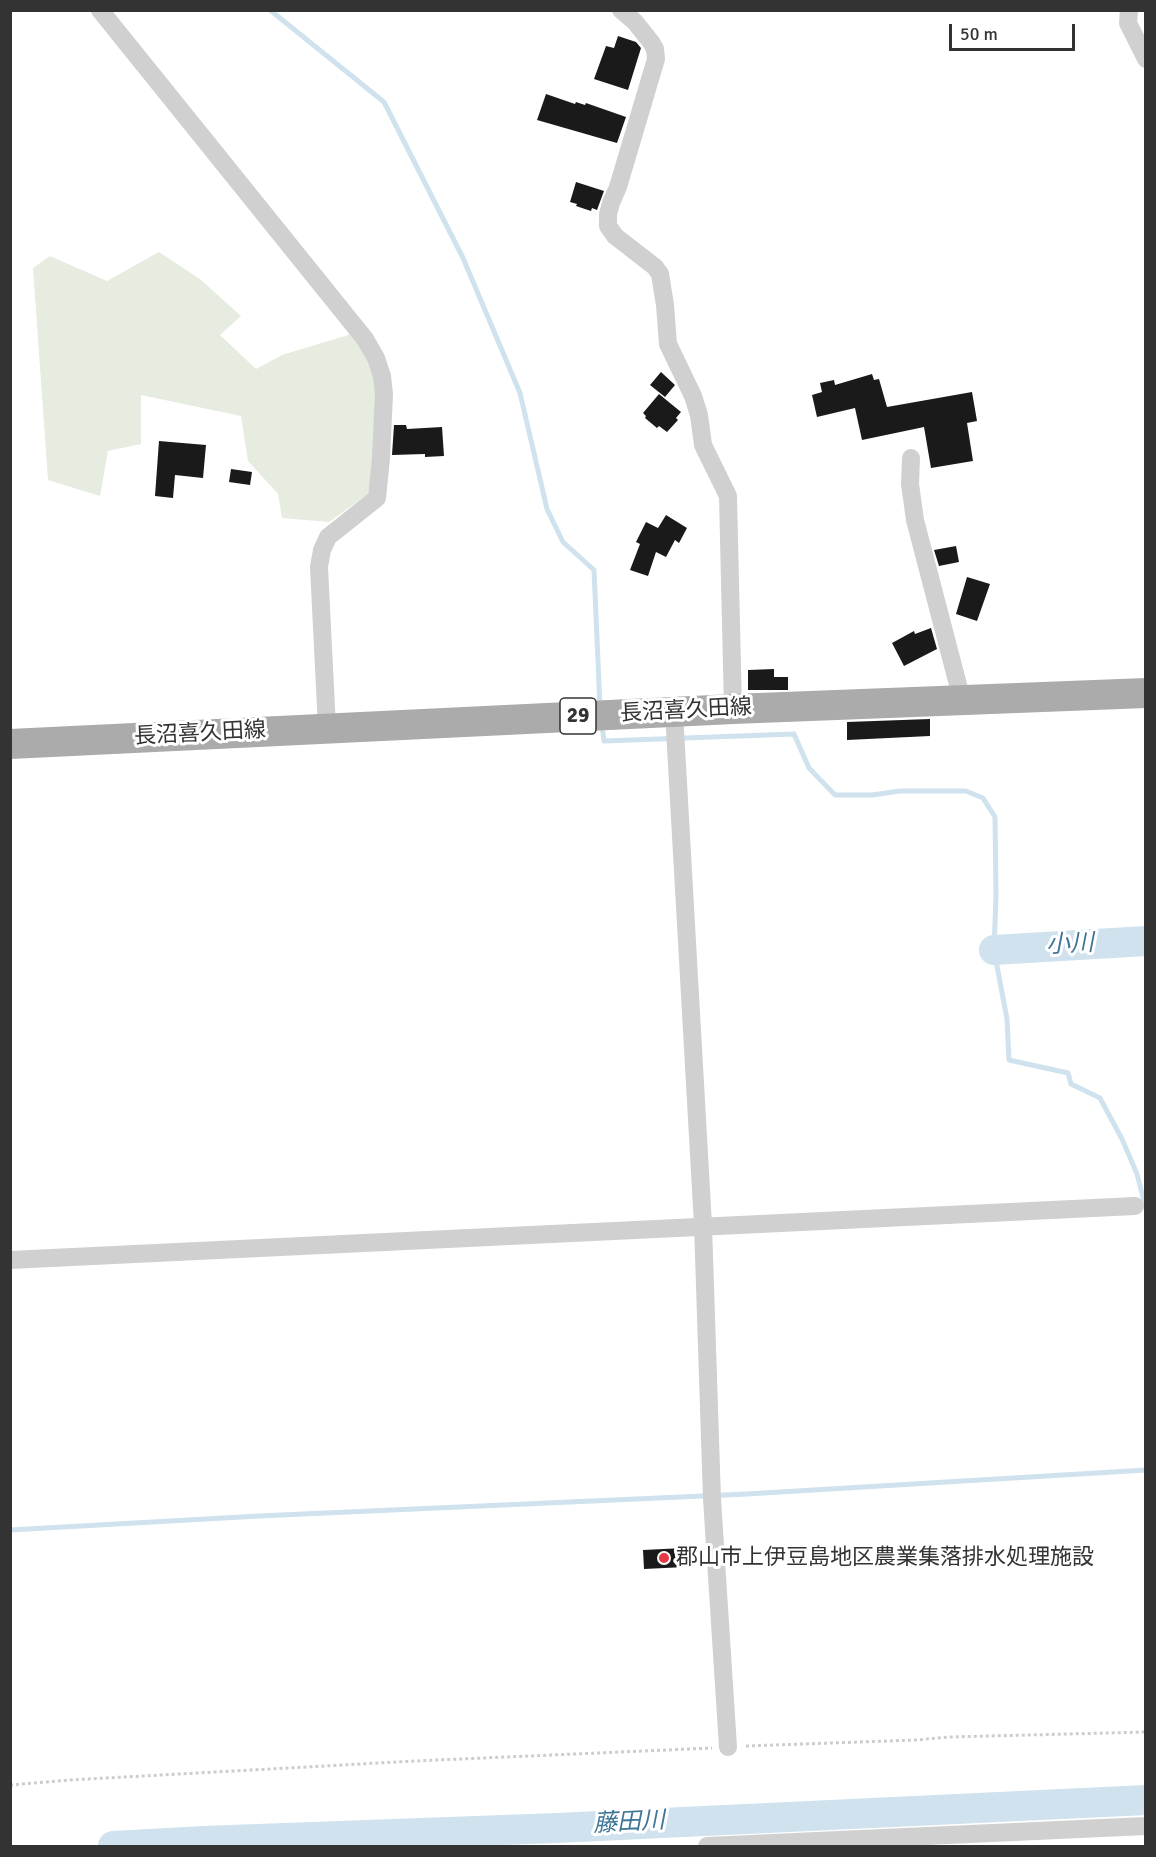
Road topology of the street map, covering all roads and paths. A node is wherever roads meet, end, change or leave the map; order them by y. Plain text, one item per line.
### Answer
1 (100, 10) edge
2 (621, 10) edge
3 (1129, 10) edge
4 (1146, 59) edge
5 (911, 458) dead end
6 (1146, 693) edge
7 (962, 700) junction
8 (733, 709) junction
9 (674, 712) junction
10 (327, 728) junction
11 (10, 744) edge
12 (1135, 1206) dead end
13 (703, 1225) junction
14 (10, 1260) edge
15 (1146, 1732) edge
16 (728, 1747) junction
17 (10, 1785) edge
18 (1146, 1826) edge
19 (707, 1846) edge
20 (737, 1846) edge

1 - 10 street
2 - 8 street
3 - 4 street
5 - 7 street
6 - 7 main road, 長沼喜久田線 / 29
7 - 8 main road, 長沼喜久田線 / 29
8 - 9 main road, 長沼喜久田線 / 29
9 - 10 main road, 長沼喜久田線 / 29
9 - 13 street
10 - 11 main road, 長沼喜久田線 / 29
12 - 13 street
13 - 14 street
13 - 16 street
15 - 16 path
16 - 17 path
18 - 20 street
19 - 20 street

